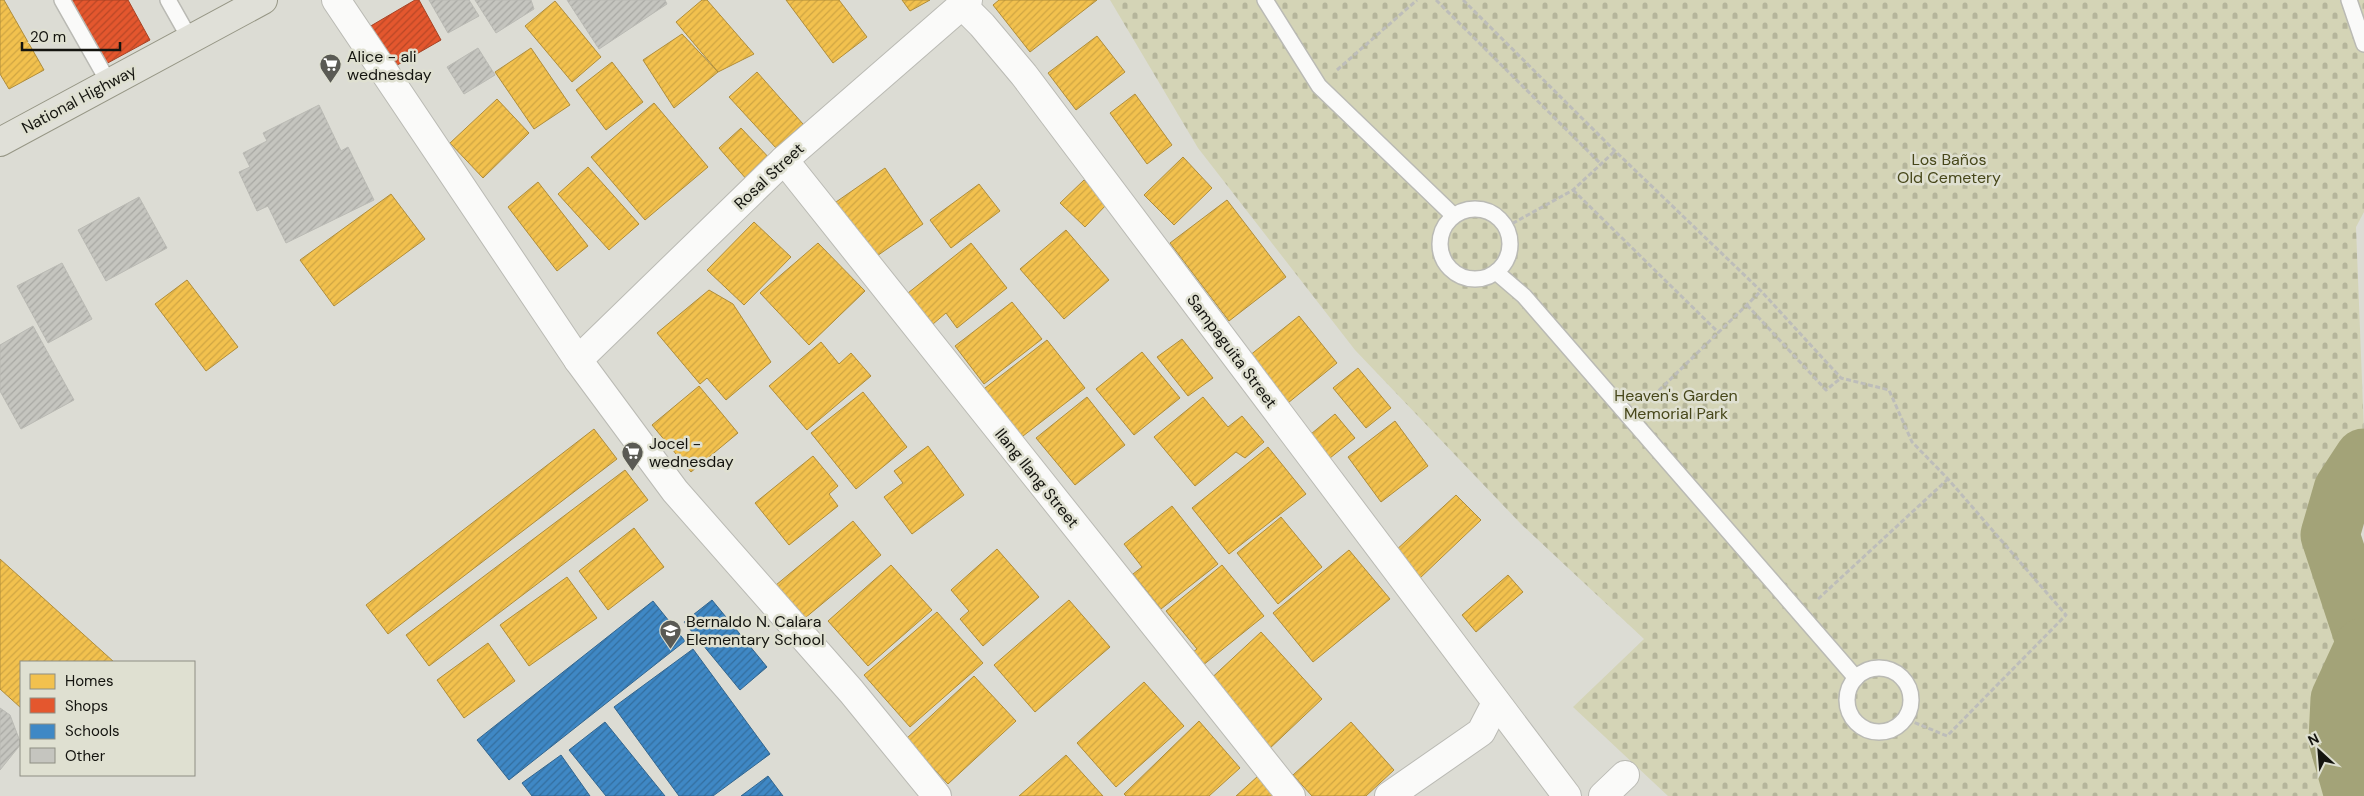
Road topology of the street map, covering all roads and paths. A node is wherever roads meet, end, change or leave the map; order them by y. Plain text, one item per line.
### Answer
1 (62, 0) edge
2 (168, 0) edge
3 (263, 0) edge
4 (336, 0) edge
5 (1265, 0) edge
6 (1417, 0) edge
7 (1436, 0) edge
8 (1463, 0) edge
9 (2349, 0) edge
10 (965, 2) edge
11 (190, 39) junction
12 (2364, 44) edge
13 (109, 83) junction
14 (1319, 86) junction
15 (0, 142) edge
16 (1615, 151) junction
17 (784, 160) junction
18 (1601, 164) junction
19 (1573, 190) junction
20 (1453, 215) junction
21 (1506, 227) junction
22 (1496, 272) junction
23 (1762, 291) junction
24 (1747, 306) junction
25 (1719, 333) junction
26 (578, 360) junction
27 (1841, 378) junction
28 (1630, 418) junction
29 (1948, 479) junction
30 (1801, 615) junction
31 (1856, 678) junction
32 (1496, 703) junction
33 (1906, 719) junction
34 (1625, 775) dead end
35 (937, 796) edge
36 (1291, 796) edge
37 (1389, 796) edge
38 (1567, 796) edge
39 (1603, 796) edge

1 - 13 lane
2 - 11 lane
3 - 11 main road, National Highway
4 - 26 street
5 - 14 lane
6 - 14 path
7 - 18 path
8 - 16 path
9 - 12 lane
10 - 17 street, Rosal Street
10 - 32 street, Sampaguita Street
11 - 13 main road, National Highway
13 - 15 main road, National Highway
14 - 20 lane
16 - 18 path
16 - 23 path
17 - 26 street, Rosal Street
17 - 36 street, Ilang Ilang Street
18 - 19 path
19 - 21 path
19 - 25 path
20 - 21 lane
20 - 22 lane
21 - 22 lane
22 - 28 lane
23 - 24 path
23 - 27 path
24 - 25 path
24 - 27 path
25 - 28 path
26 - 35 street
27 - 29 path
28 - 30 lane
29 - 30 path
29 - 33 path
30 - 31 lane
31 - 33 lane
31 - 33 lane
32 - 37 street
32 - 38 street, Sampaguita Street
34 - 39 street

